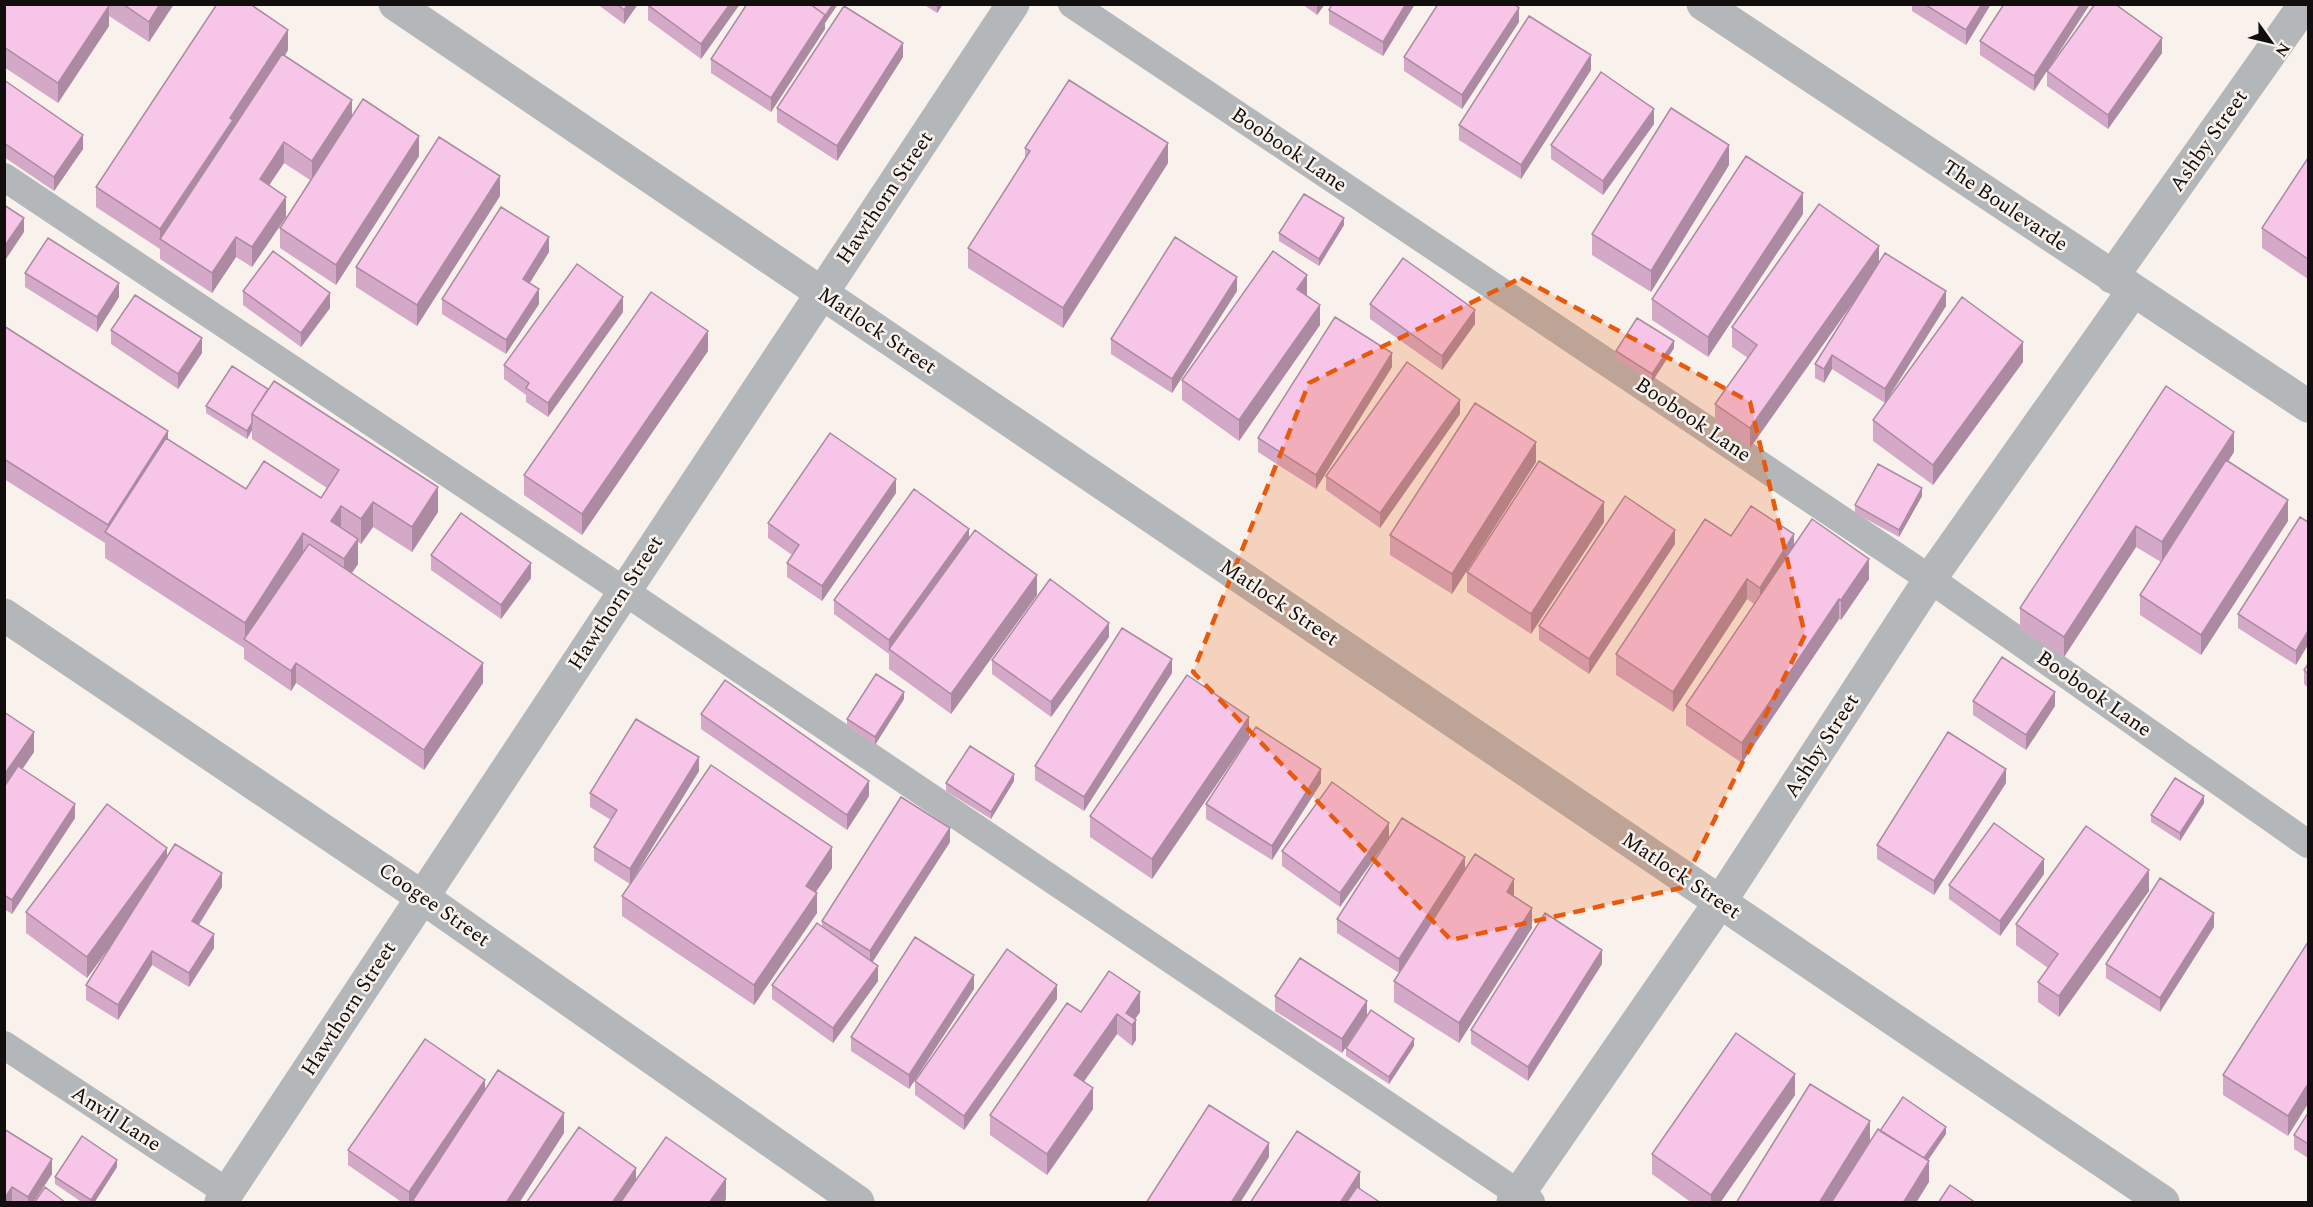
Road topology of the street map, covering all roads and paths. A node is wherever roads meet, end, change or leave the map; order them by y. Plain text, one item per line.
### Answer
1 (395, 4) edge
2 (1013, 4) edge
3 (1072, 4) edge
4 (1703, 4) edge
5 (2306, 4) edge
6 (4, 177) edge
7 (2123, 284) junction
8 (821, 293) junction
9 (2308, 406) edge
10 (1930, 579) junction
11 (624, 591) junction
12 (4, 615) edge
13 (2308, 844) edge
14 (422, 897) junction
15 (1720, 902) junction
16 (4, 1045) edge
17 (223, 1200) edge
18 (1521, 1200) edge
19 (858, 1203) edge
20 (2163, 1203) edge

1 - 8 street, Matlock Street
2 - 8 street, Hawthorn Street
3 - 10 lane, Boobook Lane
4 - 7 street, The Boulevarde
5 - 7 street, Ashby Street
6 - 11 lane
7 - 9 street, The Boulevarde
7 - 10 street, Ashby Street
8 - 11 street, Hawthorn Street
8 - 15 street, Matlock Street
10 - 13 lane, Boobook Lane
10 - 15 street, Ashby Street
11 - 14 street, Hawthorn Street
11 - 18 lane
12 - 14 street, Coogee Street
14 - 17 street, Hawthorn Street
14 - 19 street, Coogee Street
15 - 18 street, Ashby Street
15 - 20 street, Matlock Street
16 - 17 lane, Anvil Lane

